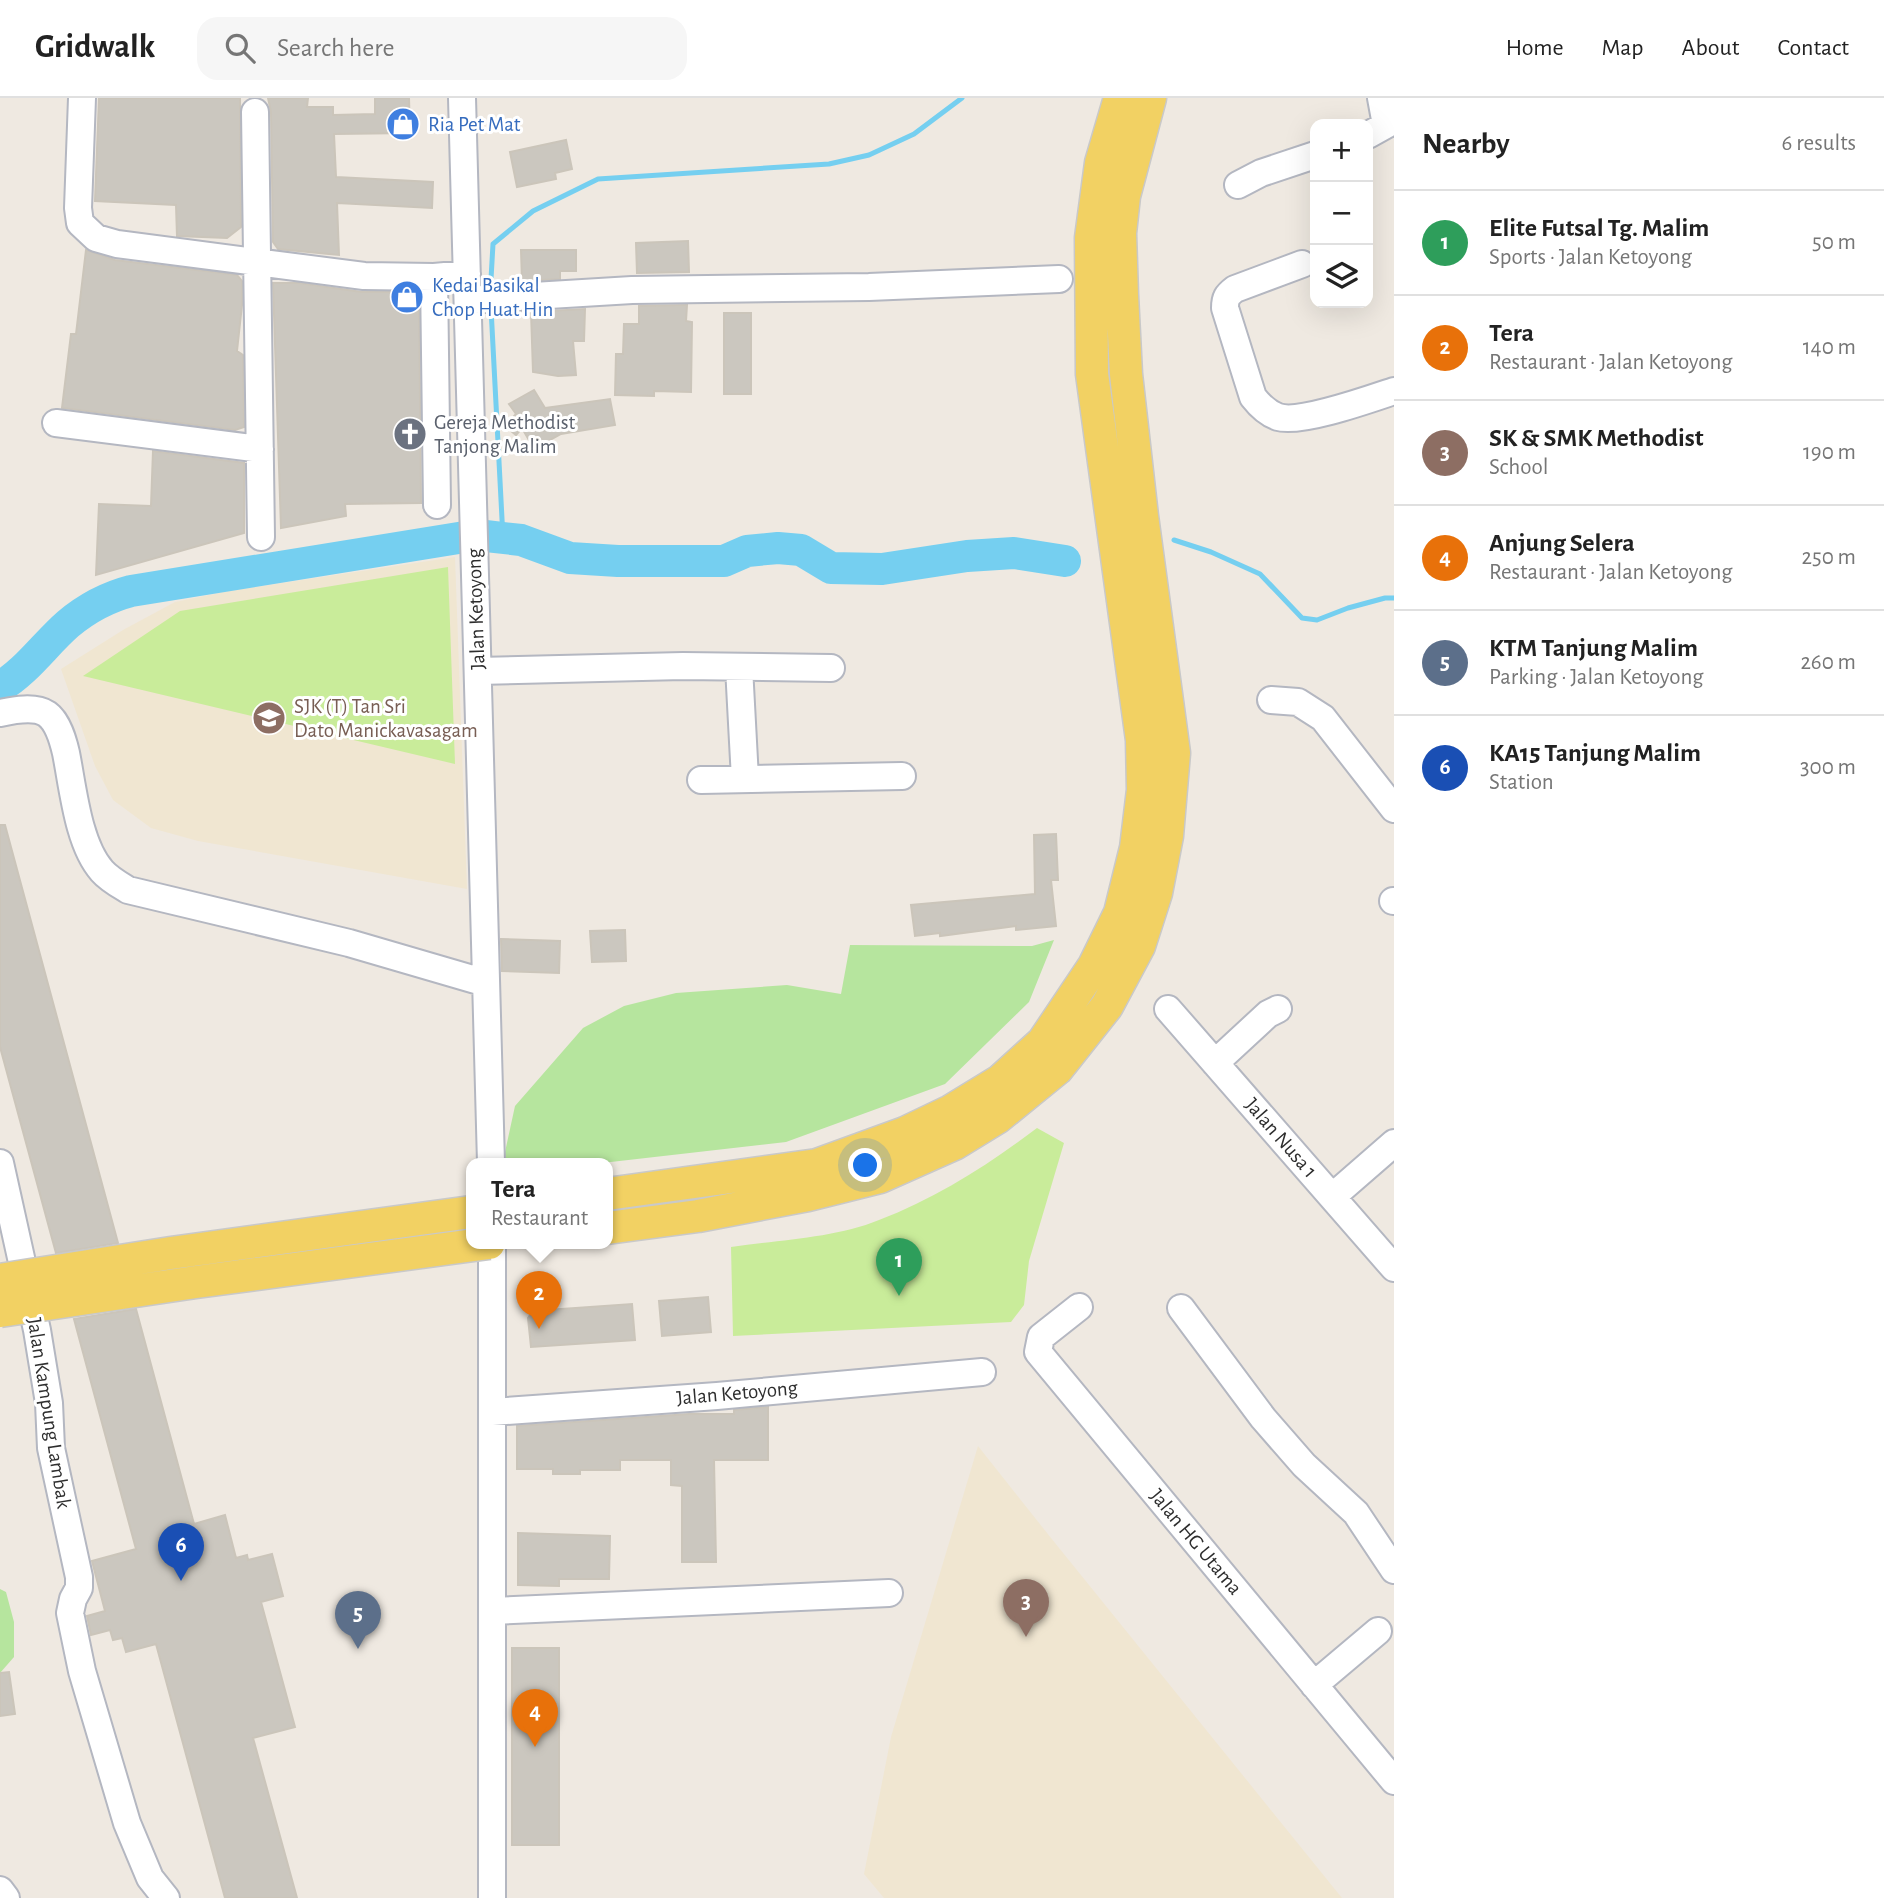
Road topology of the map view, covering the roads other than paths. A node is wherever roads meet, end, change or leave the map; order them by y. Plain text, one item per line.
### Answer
1 (82, 98) edge
2 (463, 98) edge
3 (1120, 98) edge
4 (1150, 98) edge
5 (1381, 98) edge
6 (256, 112) dead end
7 (1373, 132) edge
8 (1310, 157) edge
9 (1238, 185) dead end
10 (257, 262) junction
11 (1302, 264) dead end
12 (434, 277) junction
13 (1059, 279) dead end
14 (468, 287) junction
15 (1394, 391) edge
16 (55, 423) dead end
17 (260, 449) junction
18 (437, 505) dead end
19 (261, 537) dead end
20 (739, 667) junction
21 (831, 668) dead end
22 (478, 671) junction
23 (1270, 700) dead end
24 (0, 713) edge
25 (902, 776) dead end
26 (745, 779) junction
27 (701, 780) dead end
28 (1394, 809) edge
29 (486, 983) junction
30 (1168, 1009) dead end
31 (1278, 1009) dead end
32 (1049, 1055) junction
33 (1215, 1063) junction
34 (1394, 1143) edge
35 (491, 1158) edge
36 (0, 1163) edge
37 (613, 1193) edge
38 (1332, 1197) junction
39 (466, 1213) edge
40 (613, 1227) edge
41 (466, 1246) edge
42 (490, 1249) edge
43 (1394, 1268) edge
44 (0, 1280) edge
45 (1079, 1307) dead end
46 (1181, 1308) dead end
47 (0, 1311) edge
48 (982, 1373) dead end
49 (492, 1412) junction
50 (1394, 1570) edge
51 (889, 1593) dead end
52 (492, 1611) junction
53 (1378, 1631) dead end
54 (1314, 1685) junction
55 (1394, 1781) edge
56 (0, 1890) edge
57 (6, 1898) edge
58 (166, 1898) edge
59 (492, 1898) edge

1 - 10 street
2 - 14 street, Jalan Ketoyong
3 - 32 main road
4 - 32 main road
5 - 7 street
6 - 10 street
8 - 9 street
10 - 12 street
10 - 17 street
11 - 15 street
12 - 14 street
12 - 18 street
13 - 14 street
14 - 22 street, Jalan Ketoyong
16 - 17 street
17 - 19 street
20 - 21 street
20 - 22 street
20 - 26 street
22 - 29 street, Jalan Ketoyong
23 - 28 street
24 - 29 street
25 - 26 street
26 - 27 street
29 - 35 street, Jalan Ketoyong
30 - 33 street, Jalan Nusa 1
31 - 33 street
32 - 37 main road
32 - 40 main road
33 - 38 street, Jalan Nusa 1
34 - 38 street
36 - 58 street, Jalan Kampung Lambak
38 - 43 street, Jalan Nusa 1
39 - 44 main road, bridge
41 - 47 main road, bridge
42 - 49 street
45 - 54 street, Jalan HG Utama
46 - 50 street
48 - 49 street, Jalan Ketoyong
49 - 52 street
51 - 52 street
52 - 59 street
53 - 54 street
54 - 55 street, Jalan HG Utama
56 - 57 street

